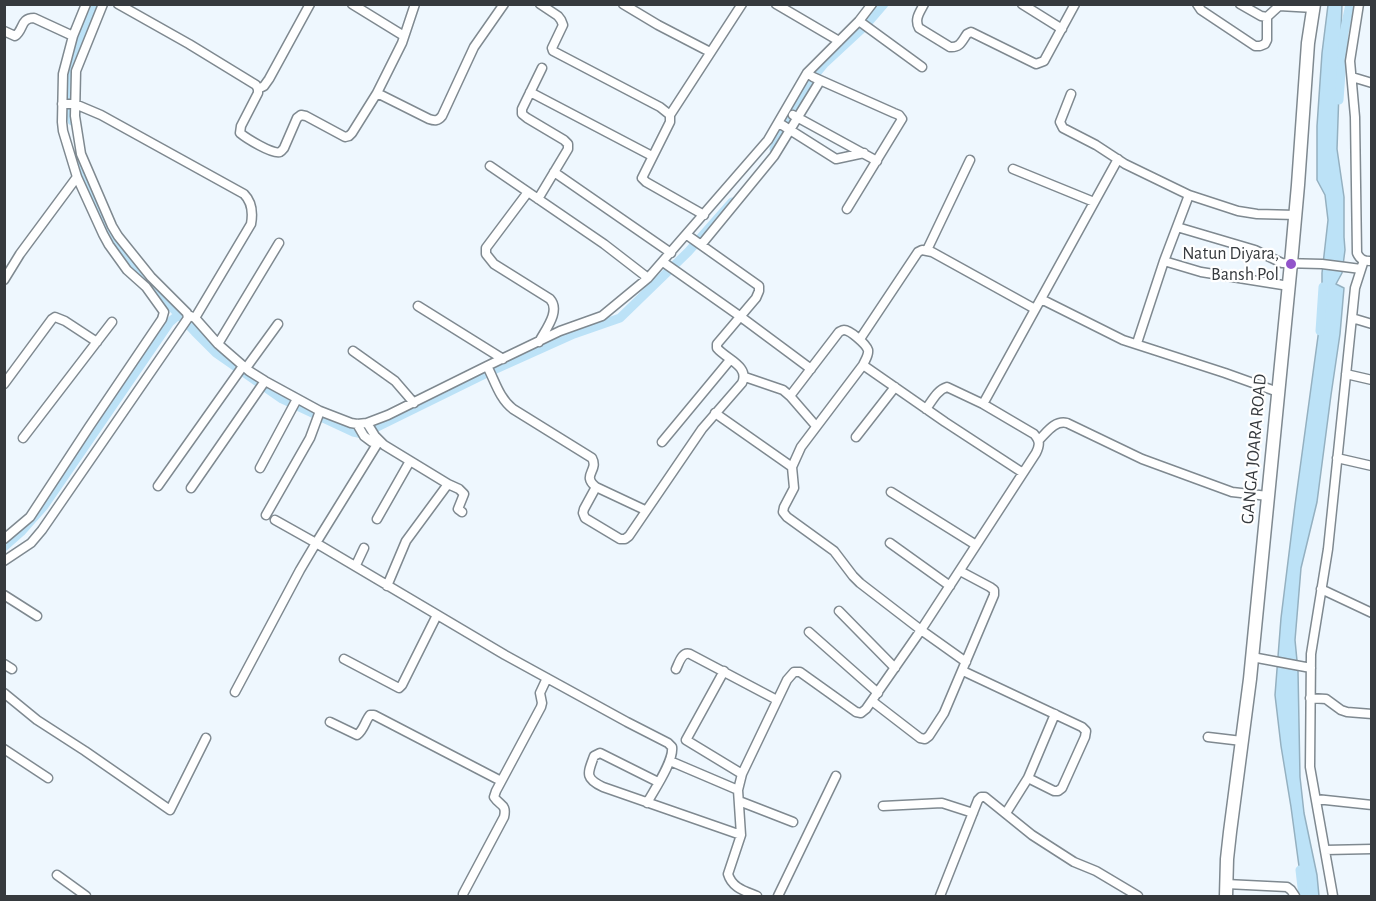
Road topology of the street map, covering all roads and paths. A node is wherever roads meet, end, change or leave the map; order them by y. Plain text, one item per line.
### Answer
1 (86, 4) edge
2 (103, 4) edge
3 (118, 4) edge
4 (310, 4) edge
5 (352, 4) edge
6 (415, 4) edge
7 (504, 4) edge
8 (540, 4) edge
9 (623, 4) edge
10 (742, 4) edge
11 (776, 4) edge
12 (924, 4) edge
13 (1022, 4) edge
14 (1075, 4) edge
15 (1197, 4) edge
16 (1240, 4) edge
17 (1359, 4) edge
18 (867, 6) edge
19 (1314, 6) edge
20 (1267, 16) junction
21 (859, 21) junction
22 (1062, 29) junction
23 (4, 30) edge
24 (73, 36) junction
25 (404, 36) junction
26 (839, 41) junction
27 (710, 52) junction
28 (922, 67) dead end
29 (542, 68) dead end
30 (807, 73) junction
31 (1352, 77) junction
32 (820, 81) junction
33 (1371, 83) edge
34 (258, 89) junction
35 (530, 92) junction
36 (377, 93) junction
37 (1071, 94) dead end
38 (69, 104) junction
39 (670, 115) junction
40 (792, 115) junction
41 (785, 126) junction
42 (864, 153) junction
43 (652, 156) junction
44 (1118, 159) junction
45 (970, 160) dead end
46 (877, 161) junction
47 (490, 166) dead end
48 (1013, 169) dead end
49 (554, 172) junction
50 (77, 177) junction
51 (528, 192) junction
52 (1189, 195) junction
53 (538, 199) junction
54 (1094, 202) junction
55 (847, 209) dead end
56 (704, 215) junction
57 (1296, 215) junction
58 (1177, 227) junction
59 (694, 240) junction
60 (279, 243) dead end
61 (927, 250) junction
62 (671, 253) junction
63 (1164, 261) junction
64 (1291, 263) junction
65 (1365, 263) edge
66 (668, 266) junction
67 (648, 279) junction
68 (4, 280) edge
69 (1288, 286) junction
70 (1041, 299) junction
71 (418, 306) dead end
72 (1035, 309) junction
73 (741, 317) junction
74 (1352, 318) junction
75 (188, 319) junction
76 (112, 322) dead end
77 (278, 324) dead end
78 (1371, 324) edge
79 (860, 339) junction
80 (97, 342) junction
81 (539, 342) junction
82 (218, 344) junction
83 (1137, 344) junction
84 (353, 351) dead end
85 (503, 359) junction
86 (730, 360) junction
87 (863, 365) junction
88 (242, 369) junction
89 (811, 369) junction
90 (489, 371) junction
91 (1346, 374) junction
92 (745, 377) junction
93 (1371, 380) edge
94 (4, 384) edge
95 (262, 384) junction
96 (895, 387) junction
97 (1278, 393) junction
98 (790, 396) junction
99 (414, 402) junction
100 (294, 404) junction
101 (983, 404) junction
102 (926, 410) junction
103 (716, 413) junction
104 (319, 415) junction
105 (357, 424) junction
106 (368, 425) junction
107 (816, 426) junction
108 (856, 437) dead end
109 (23, 438) dead end
110 (377, 438) junction
111 (1039, 440) junction
112 (662, 442) dead end
113 (1337, 458) junction
114 (410, 461) junction
115 (1371, 466) edge
116 (792, 467) junction
117 (260, 468) dead end
118 (1023, 473) junction
119 (448, 484) junction
120 (158, 486) dead end
121 (596, 487) junction
122 (190, 488) dead end
123 (891, 492) dead end
124 (1268, 496) junction
125 (645, 510) junction
126 (462, 512) dead end
127 (266, 515) dead end
128 (377, 519) dead end
129 (275, 520) dead end
130 (4, 539) edge
131 (316, 543) junction
132 (890, 543) dead end
133 (976, 545) junction
134 (364, 548) dead end
135 (4, 561) edge
136 (356, 565) junction
137 (960, 571) junction
138 (387, 586) junction
139 (950, 586) junction
140 (1321, 589) junction
141 (4, 595) edge
142 (839, 611) dead end
143 (1371, 613) edge
144 (437, 615) junction
145 (37, 616) dead end
146 (921, 630) junction
147 (809, 632) dead end
148 (1252, 657) junction
149 (344, 659) dead end
150 (964, 666) junction
151 (895, 668) junction
152 (1311, 668) junction
153 (676, 669) dead end
154 (724, 671) junction
155 (547, 678) junction
156 (235, 692) dead end
157 (4, 693) edge
158 (875, 697) junction
159 (1310, 698) junction
160 (777, 700) junction
161 (1055, 714) junction
162 (1371, 714) edge
163 (330, 722) dead end
164 (1208, 737) dead end
165 (207, 738) dead end
166 (1242, 741) junction
167 (4, 749) edge
168 (670, 761) junction
169 (742, 774) junction
170 (836, 776) dead end
171 (48, 778) dead end
172 (1028, 778) junction
173 (501, 781) junction
174 (658, 782) junction
175 (738, 790) junction
176 (1316, 799) junction
177 (739, 801) junction
178 (647, 803) junction
179 (1371, 805) edge
180 (883, 806) dead end
181 (973, 813) junction
182 (1006, 813) junction
183 (793, 822) dead end
184 (741, 835) junction
185 (1371, 849) edge
186 (1325, 850) junction
187 (57, 875) dead end
188 (1226, 890) edge
189 (86, 897) edge
190 (463, 897) edge
191 (757, 897) edge
192 (778, 897) edge
193 (940, 897) edge
194 (1138, 897) edge
195 (1295, 897) edge
196 (1333, 897) edge

1 - 24 street
2 - 38 street
3 - 34 street
4 - 34 street
5 - 25 street
6 - 25 street
7 - 36 street
8 - 39 street
9 - 27 street
10 - 27 street
11 - 26 street
12 - 22 street
13 - 22 street
14 - 22 street
15 - 20 street
16 - 20 street
17 - 31 street
18 - 21 street
19 - 20 street
19 - 57 main road, GANGA JOARA ROAD
21 - 26 street
21 - 28 street
23 - 24 street
24 - 38 street
25 - 36 street
26 - 30 street
27 - 39 street
29 - 35 street
30 - 32 street
30 - 40 street
31 - 33 street
31 - 65 street
32 - 40 street
32 - 46 street
34 - 36 street
35 - 43 street
35 - 49 street
37 - 44 street
38 - 50 street
38 - 75 street
38 - 75 street
39 - 43 street
40 - 41 street
40 - 41 street
40 - 42 street
41 - 42 street
41 - 56 street
41 - 59 street
42 - 46 street
43 - 56 street
44 - 52 street
44 - 54 street
45 - 61 street
46 - 55 street
47 - 51 street
48 - 54 street
49 - 53 street
49 - 62 street
50 - 68 street
50 - 130 street
51 - 53 street
51 - 81 street
52 - 57 street
52 - 58 street
53 - 67 street
54 - 70 street
56 - 59 street
57 - 64 main road, GANGA JOARA ROAD
58 - 63 street
58 - 64 street
59 - 62 street
59 - 73 street
60 - 82 street
61 - 72 street
61 - 79 street
62 - 66 street
63 - 69 street
63 - 83 street
64 - 65 street
64 - 69 main road, GANGA JOARA ROAD
65 - 74 street
66 - 67 street
66 - 73 street
67 - 81 street
69 - 97 main road, GANGA JOARA ROAD
70 - 72 street
70 - 83 street
71 - 85 street
72 - 101 street
73 - 86 street
73 - 89 street
74 - 78 street
74 - 91 street
75 - 82 street
75 - 135 street
76 - 80 street
77 - 88 street
79 - 87 street
79 - 89 street
80 - 94 street
80 - 109 street
81 - 85 street
82 - 88 street
83 - 97 street
84 - 99 street
85 - 90 street
86 - 92 street
86 - 112 street
87 - 96 street
87 - 107 street
88 - 95 street
88 - 120 street
89 - 98 street
90 - 99 street
90 - 121 street
91 - 93 street
91 - 113 street
92 - 98 street
92 - 103 street
95 - 100 street
95 - 122 street
96 - 102 street
96 - 108 street
97 - 124 main road, GANGA JOARA ROAD
98 - 107 street
99 - 106 street
100 - 104 street
100 - 117 street
101 - 102 street
101 - 111 street
102 - 118 street
103 - 116 street
103 - 125 street
104 - 105 street
104 - 127 street
105 - 106 street
105 - 110 street
106 - 110 street
107 - 116 street
110 - 114 street
110 - 131 street
111 - 118 street
111 - 124 street
113 - 115 street
113 - 140 street
114 - 119 street
114 - 128 street
116 - 146 street
118 - 133 street
119 - 126 street
119 - 138 street
121 - 125 street
121 - 125 street
123 - 133 street
124 - 148 main road, GANGA JOARA ROAD
129 - 131 street
131 - 136 street
131 - 156 street
132 - 139 street
133 - 137 street
134 - 136 street
136 - 138 street
137 - 139 street
137 - 150 street
138 - 144 street
139 - 146 street
140 - 143 street
140 - 152 street
141 - 145 street
142 - 151 street
144 - 149 street
144 - 155 street
146 - 150 street
146 - 151 street
147 - 158 street
148 - 152 street
148 - 166 main road, GANGA JOARA ROAD
150 - 158 street
150 - 161 street
151 - 158 street
152 - 159 street
153 - 154 street
154 - 160 street
154 - 169 street
155 - 168 street
155 - 173 street
157 - 165 street
158 - 160 street
159 - 162 street
159 - 176 street
160 - 169 street
161 - 172 street
161 - 172 street
163 - 173 street
164 - 166 street
166 - 188 main road, GANGA JOARA ROAD
167 - 171 street
168 - 174 street
168 - 175 street
169 - 175 street
170 - 192 street
172 - 182 street
173 - 190 street
174 - 178 street
174 - 178 street
175 - 177 street
176 - 179 street
176 - 186 street
177 - 183 street
177 - 184 street
178 - 184 street
180 - 181 street
181 - 182 street
181 - 193 street
182 - 194 street
184 - 191 street
185 - 186 street
186 - 196 street
187 - 189 street
188 - 195 street

